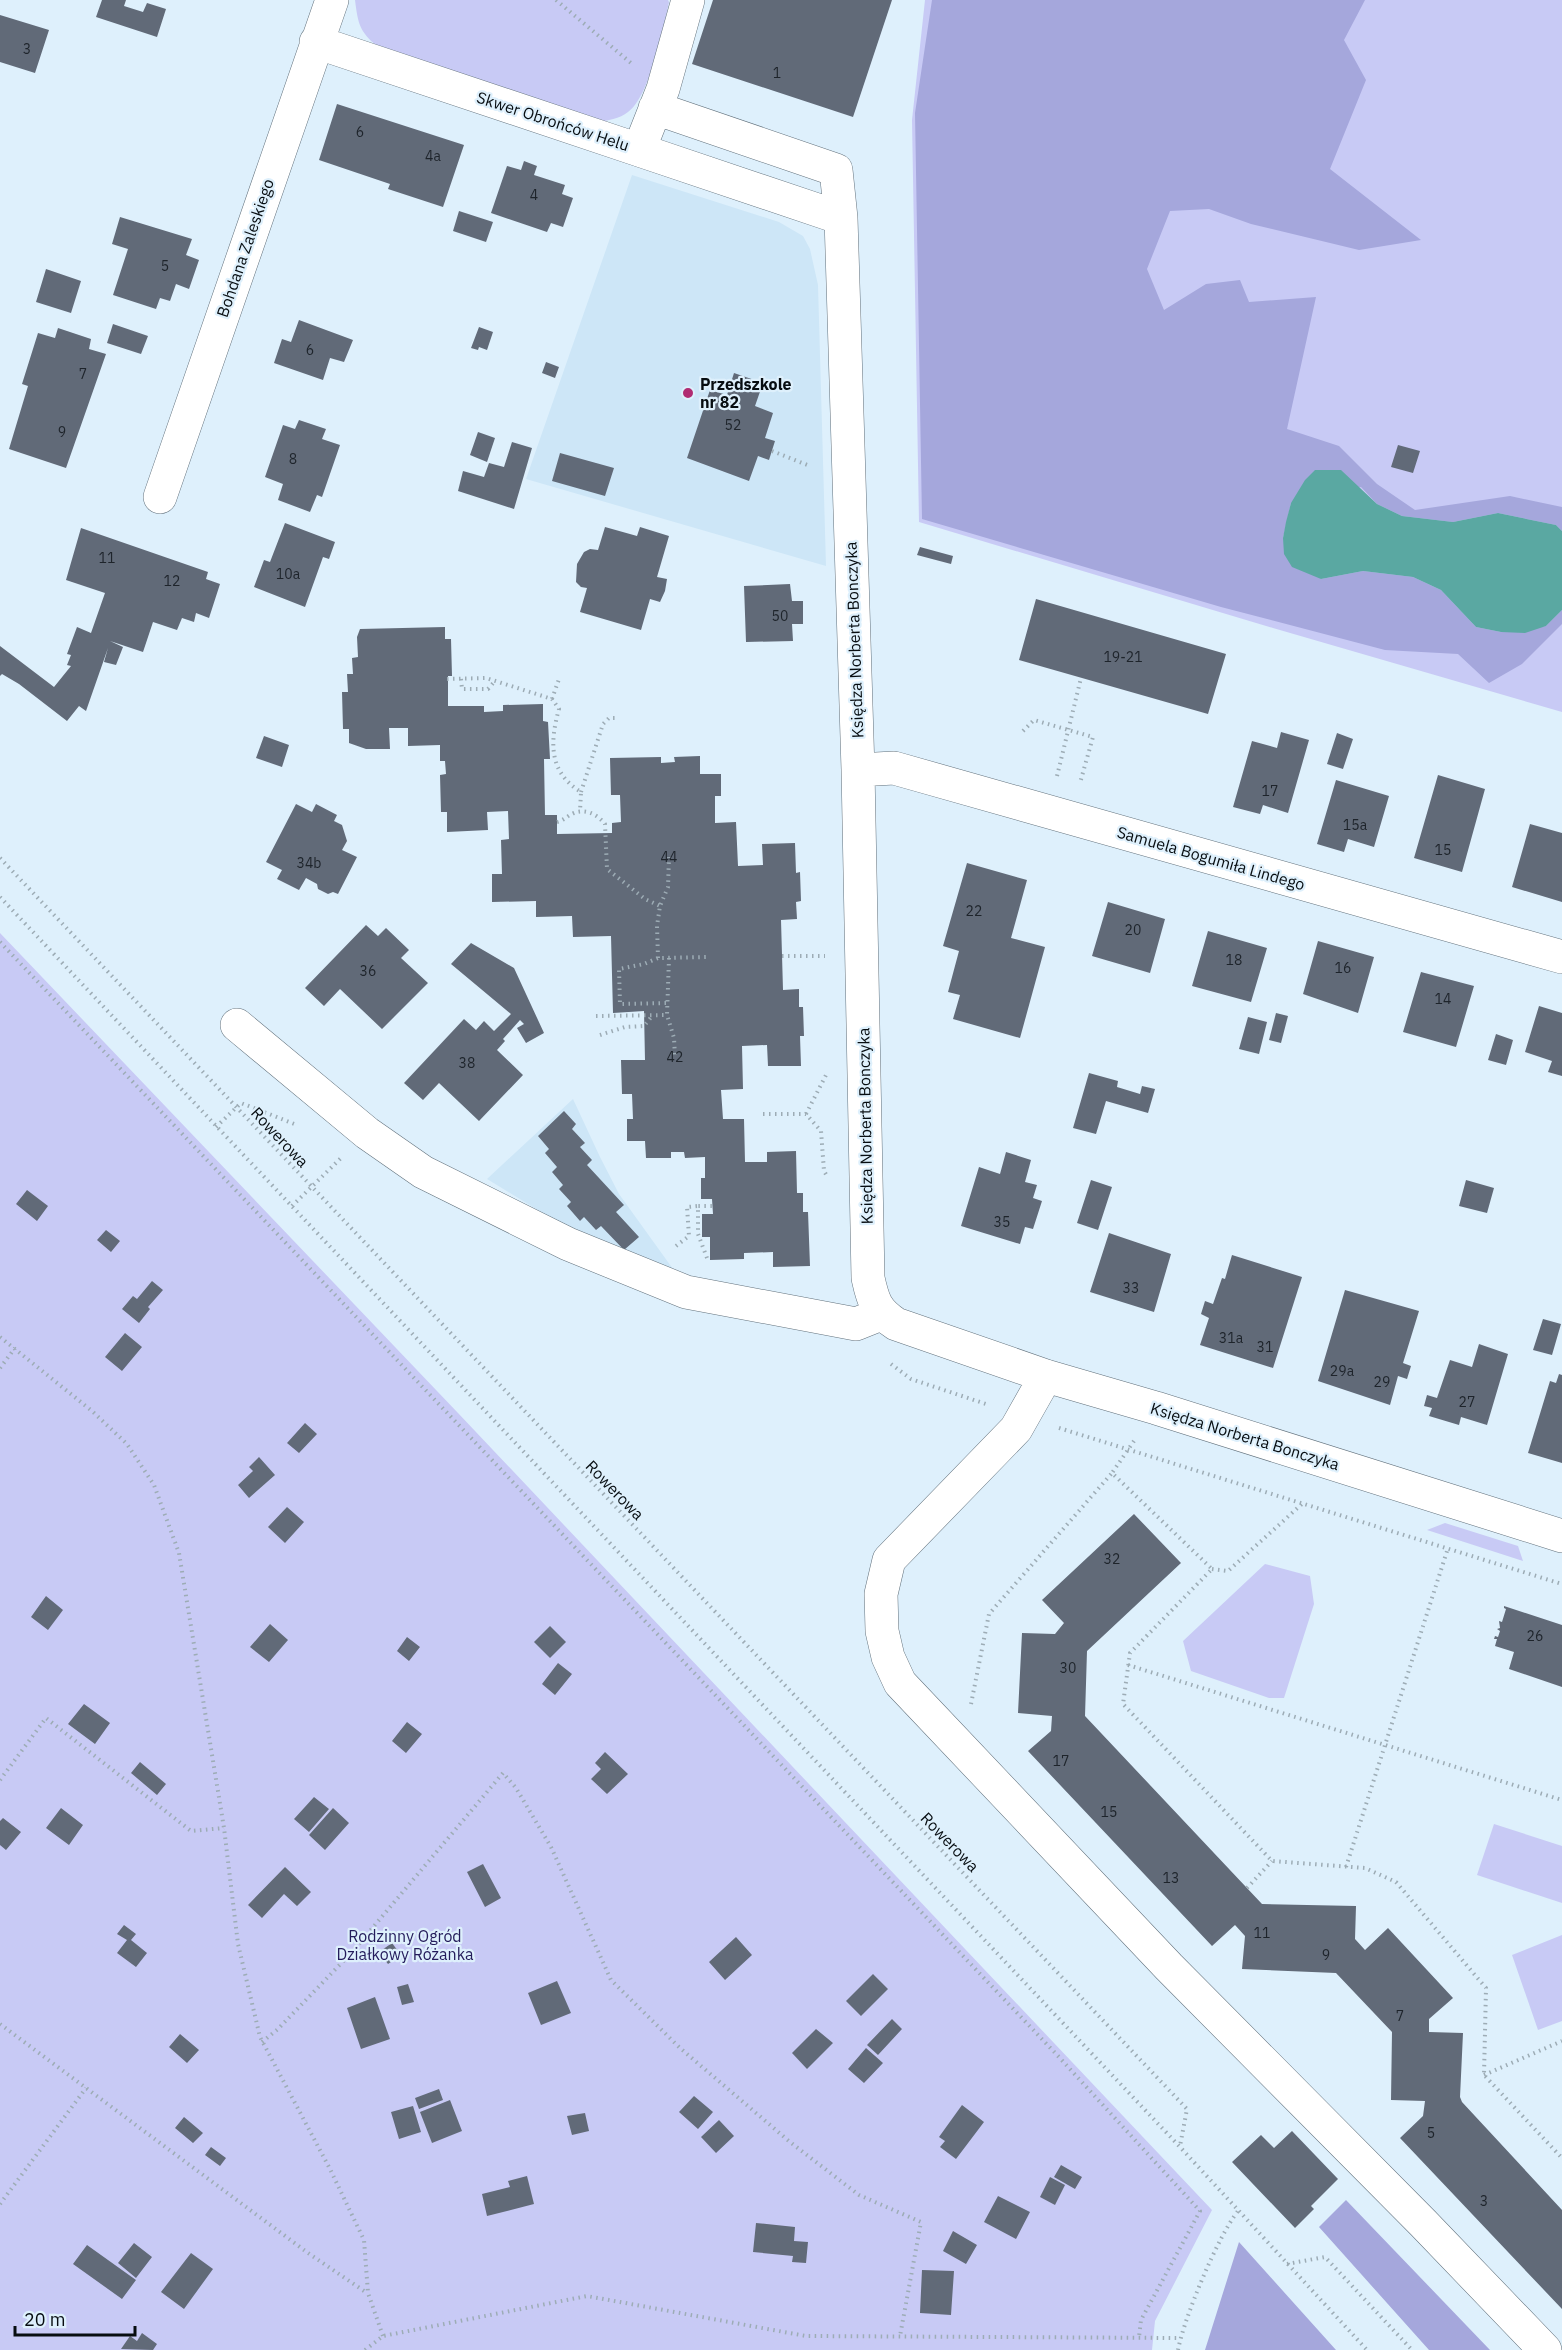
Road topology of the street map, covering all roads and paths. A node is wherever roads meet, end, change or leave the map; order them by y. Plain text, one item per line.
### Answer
1 (332, 0) edge
2 (556, 0) edge
3 (688, 0) edge
4 (316, 42) junction
5 (659, 99) junction
6 (639, 150) junction
7 (842, 218) junction
8 (772, 451) dead end
9 (812, 467) dead end
10 (160, 497) dead end
11 (559, 678) dead end
12 (1082, 678) dead end
13 (447, 679) dead end
14 (461, 679) junction
15 (495, 681) junction
16 (552, 699) junction
17 (618, 718) dead end
18 (1070, 729) junction
19 (1023, 731) dead end
20 (858, 770) junction
21 (1056, 779) dead end
22 (1079, 786) dead end
23 (581, 792) junction
24 (580, 812) junction
25 (557, 822) dead end
26 (669, 857) dead end
27 (0, 858) edge
28 (0, 897) edge
29 (660, 906) junction
30 (0, 942) edge
31 (707, 957) dead end
32 (1562, 957) edge
33 (658, 958) junction
34 (669, 958) junction
35 (666, 1004) junction
36 (652, 1015) junction
37 (666, 1015) junction
38 (596, 1016) dead end
39 (237, 1025) dead end
40 (600, 1035) dead end
41 (675, 1057) dead end
42 (832, 1067) dead end
43 (235, 1108) junction
44 (763, 1114) dead end
45 (806, 1114) junction
46 (216, 1126) junction
47 (299, 1126) dead end
48 (334, 1164) dead end
49 (829, 1179) dead end
50 (310, 1187) junction
51 (292, 1206) junction
52 (698, 1206) junction
53 (713, 1206) dead end
54 (675, 1247) dead end
55 (707, 1258) dead end
56 (881, 1314) junction
57 (0, 1337) edge
58 (15, 1348) junction
59 (0, 1368) edge
60 (1046, 1376) junction
61 (1156, 1408) junction
62 (1112, 1473) junction
63 (1302, 1504) dead end
64 (1562, 1536) edge
65 (1448, 1548) dead end
66 (1212, 1569) junction
67 (1128, 1665) junction
68 (1385, 1745) junction
69 (962, 1749) junction
70 (0, 1780) edge
71 (1562, 1800) edge
72 (224, 1828) junction
73 (1272, 1861) junction
74 (1346, 1867) junction
75 (1247, 1888) dead end
76 (0, 2024) edge
77 (1562, 2041) edge
78 (262, 2042) junction
79 (1484, 2075) junction
80 (86, 2088) junction
81 (1180, 2147) junction
82 (1562, 2158) edge
83 (0, 2204) edge
84 (1238, 2211) junction
85 (1286, 2264) junction
86 (368, 2293) junction
87 (383, 2336) junction
88 (900, 2336) junction
89 (1139, 2337) junction
90 (1180, 2338) junction
91 (365, 2350) edge
92 (1178, 2350) edge
93 (1366, 2350) edge
94 (1412, 2350) edge
95 (1545, 2350) edge

1 - 4 street, Bohdana Zaleskiego
2 - 5 path
3 - 5 street, Skwer Obrońców Helu
4 - 6 street, Skwer Obrońców Helu
4 - 10 street, Bohdana Zaleskiego
5 - 6 street, Skwer Obrońców Helu
5 - 7 street, Księdza Norberta Bonczyka
6 - 7 street
7 - 20 street, Księdza Norberta Bonczyka
8 - 9 path
11 - 16 path
12 - 18 path
13 - 14 path
14 - 15 path
14 - 15 path
15 - 16 path
16 - 23 path
17 - 23 path
18 - 19 path
18 - 21 path
18 - 22 path
20 - 32 street, Samuela Bogumiła Lindego
20 - 56 street, Księdza Norberta Bonczyka
23 - 24 path
24 - 25 path
24 - 29 path
26 - 29 path
27 - 43 path, Rowerowa
28 - 46 path
29 - 33 path
30 - 89 path
31 - 34 path
33 - 34 path
33 - 35 path
34 - 35 path
35 - 37 path
36 - 37 path
36 - 38 path
36 - 40 path
37 - 41 path
39 - 56 street
42 - 45 path
43 - 46 path
43 - 47 path
43 - 50 path, Rowerowa
44 - 45 path
45 - 49 path
46 - 51 path
48 - 50 path
50 - 51 path
50 - 81 path, Rowerowa
51 - 81 path
52 - 53 path
52 - 54 path
52 - 55 path
56 - 60 street, Księdza Norberta Bonczyka
57 - 58 path
58 - 59 path
58 - 72 path
60 - 61 street, Księdza Norberta Bonczyka
60 - 69 street
61 - 62 path
61 - 64 street, Księdza Norberta Bonczyka
62 - 66 path
62 - 69 path
63 - 66 path
65 - 68 path
66 - 67 path
67 - 68 path
67 - 73 path
68 - 71 path
68 - 74 path
69 - 95 street
70 - 72 path
72 - 78 path
73 - 74 path
73 - 75 path
74 - 79 path
76 - 80 path
77 - 79 path
78 - 86 path
78 - 88 path
79 - 82 path
80 - 83 path
80 - 86 path
81 - 84 path
84 - 85 path
84 - 90 path
85 - 93 path
85 - 94 path
86 - 87 path
87 - 88 path
87 - 91 path
88 - 89 path
89 - 90 path
90 - 92 path

